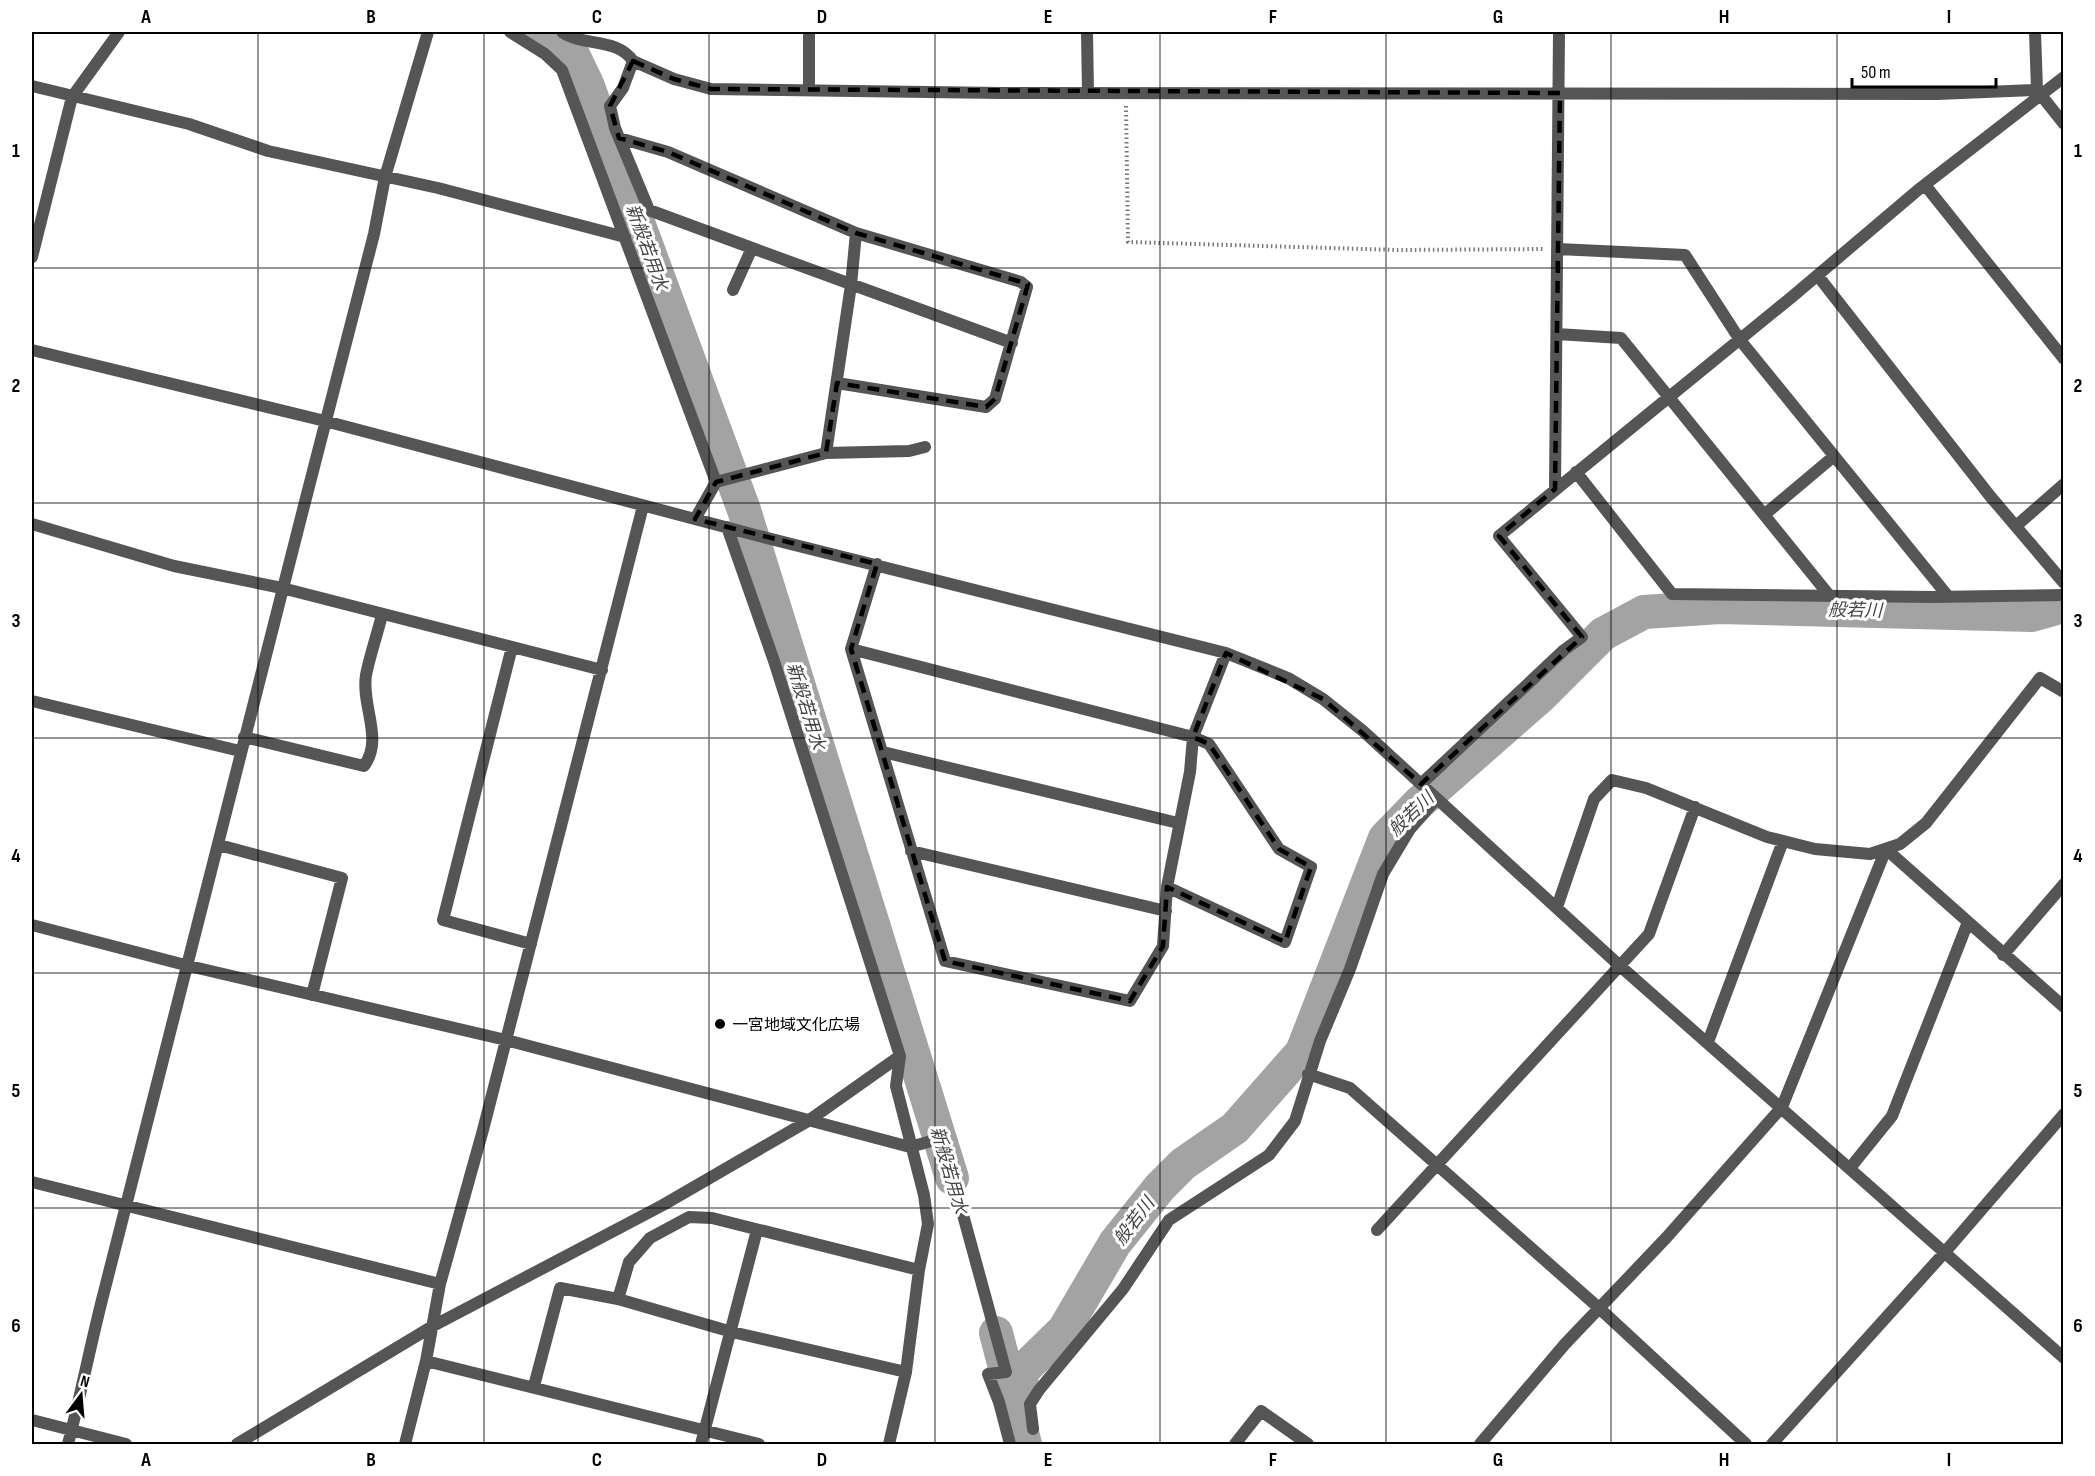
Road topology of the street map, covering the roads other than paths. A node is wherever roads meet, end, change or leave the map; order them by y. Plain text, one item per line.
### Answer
1 (119, 32) edge
2 (428, 32) edge
3 (510, 32) edge
4 (562, 32) edge
5 (809, 32) edge
6 (1087, 32) edge
7 (1559, 32) edge
8 (2036, 32) edge
9 (633, 61) junction
10 (2064, 77) edge
11 (32, 86) edge
12 (809, 89) junction
13 (1088, 93) junction
14 (1560, 93) junction
15 (2039, 93) junction
16 (72, 97) junction
17 (2064, 124) edge
18 (619, 138) junction
19 (385, 177) junction
20 (1925, 185) junction
21 (856, 233) junction
22 (625, 237) junction
23 (752, 248) junction
24 (1558, 249) junction
25 (32, 257) edge
26 (1818, 276) junction
27 (851, 285) junction
28 (733, 290) dead end
29 (1557, 334) junction
30 (1740, 340) junction
31 (1012, 343) junction
32 (32, 350) edge
33 (2064, 359) edge
34 (837, 383) junction
35 (1670, 397) junction
36 (325, 421) junction
37 (925, 447) dead end
38 (826, 453) junction
39 (1833, 457) junction
40 (1576, 472) junction
41 (716, 482) junction
42 (2064, 484) edge
43 (1555, 489) junction
44 (643, 506) junction
45 (1764, 515) junction
46 (695, 519) junction
47 (32, 524) edge
48 (2016, 526) junction
49 (733, 529) junction
50 (877, 564) junction
51 (2064, 583) edge
52 (282, 588) junction
53 (1829, 595) junction
54 (1947, 595) junction
55 (2064, 595) edge
56 (382, 615) junction
57 (513, 647) junction
58 (852, 650) junction
59 (1226, 653) junction
60 (602, 670) junction
61 (2064, 692) edge
62 (32, 701) edge
63 (244, 737) junction
64 (1193, 737) junction
65 (240, 752) junction
66 (883, 752) junction
67 (1421, 784) junction
68 (1436, 799) junction
69 (1695, 807) junction
70 (1178, 823) junction
71 (1783, 841) junction
72 (219, 845) junction
73 (1886, 849) junction
74 (911, 852) junction
75 (2064, 884) edge
76 (1167, 887) junction
77 (1557, 907) junction
78 (1166, 911) junction
79 (1968, 922) junction
80 (32, 925) edge
81 (531, 944) junction
82 (2003, 955) junction
83 (189, 966) junction
84 (1620, 966) junction
85 (312, 995) junction
86 (2064, 1006) edge
87 (506, 1040) junction
88 (1708, 1042) junction
89 (900, 1056) junction
90 (1308, 1074) junction
91 (1782, 1107) junction
92 (2064, 1114) edge
93 (808, 1121) junction
94 (910, 1147) junction
95 (1436, 1166) junction
96 (1850, 1168) junction
97 (32, 1182) edge
98 (127, 1207) junction
99 (757, 1230) junction
100 (1377, 1230) dead end
101 (1945, 1252) junction
102 (919, 1270) junction
103 (440, 1284) junction
104 (618, 1299) junction
105 (1599, 1308) junction
106 (433, 1326) junction
107 (732, 1332) junction
108 (2064, 1358) edge
109 (426, 1361) junction
110 (906, 1372) junction
111 (534, 1386) junction
112 (32, 1420) edge
113 (72, 1429) junction
114 (1032, 1429) dead end
115 (704, 1431) junction
116 (68, 1444) edge
117 (126, 1444) edge
118 (237, 1444) edge
119 (405, 1444) edge
120 (701, 1444) edge
121 (759, 1444) edge
122 (889, 1444) edge
123 (1010, 1444) edge
124 (1235, 1444) edge
125 (1308, 1444) edge
126 (1480, 1444) edge
127 (1746, 1444) edge
128 (1772, 1444) edge

1 - 16 street
2 - 19 street
3 - 22 street
4 - 9 street
5 - 12 street
6 - 13 street
7 - 14 street
8 - 15 street
9 - 12 street
9 - 18 street
10 - 15 street
11 - 16 street
12 - 13 street
13 - 14 street
14 - 15 street
14 - 24 street
15 - 17 street
15 - 20 street
16 - 19 street
16 - 25 street
18 - 21 street
18 - 23 street
19 - 22 street
19 - 36 street
20 - 26 street
20 - 33 street
21 - 27 street
21 - 31 street
22 - 41 street
23 - 27 street
23 - 28 street
24 - 29 street
24 - 30 street
26 - 30 street
26 - 48 street
27 - 31 street
27 - 34 street
29 - 35 street
29 - 43 street
30 - 35 street
30 - 39 street
31 - 34 street
32 - 36 street
34 - 38 street
35 - 40 street
35 - 45 street
36 - 44 street
36 - 52 street
37 - 38 street
38 - 41 street
39 - 45 street
39 - 54 street
40 - 43 street
40 - 53 street
41 - 46 street
42 - 48 street
43 - 67 street
44 - 46 street
44 - 60 street
45 - 53 street
46 - 49 street
47 - 52 street
48 - 51 street
49 - 50 street
49 - 89 street
50 - 58 street
50 - 59 street
52 - 56 street
52 - 63 street
53 - 54 street
54 - 55 street
56 - 57 street
56 - 63 street
57 - 60 street
57 - 81 street
58 - 64 street
58 - 66 street
59 - 64 street
59 - 67 street
60 - 81 street
61 - 73 street
62 - 65 street
63 - 65 street
64 - 70 street
64 - 76 street
65 - 72 street
66 - 70 street
66 - 74 street
67 - 68 street
68 - 77 street
68 - 90 street
69 - 71 street
69 - 77 street
69 - 84 street
70 - 76 street
71 - 73 street
71 - 88 street
72 - 83 street
72 - 85 street
73 - 79 street
73 - 91 street
74 - 78 street
74 - 78 street
75 - 82 street
76 - 78 street
77 - 84 street
79 - 82 street
79 - 96 street
80 - 83 street
81 - 87 street
82 - 86 street
83 - 85 street
83 - 98 street
84 - 88 street
84 - 95 street
85 - 87 street
87 - 93 street
87 - 103 street
88 - 91 street
89 - 93 street
89 - 94 street
90 - 95 street
90 - 114 street
91 - 96 street
91 - 105 street
92 - 101 street
93 - 94 street
93 - 106 street
94 - 102 street
94 - 123 street
95 - 100 street
95 - 105 street
96 - 101 street
97 - 98 street
98 - 103 street
98 - 113 street
99 - 102 street
99 - 104 street
99 - 107 street
101 - 108 street
101 - 128 street
102 - 110 street
103 - 106 street
104 - 107 street
104 - 111 street
105 - 126 street
105 - 127 street
106 - 109 street
106 - 118 street
107 - 110 street
107 - 115 street
109 - 111 street
109 - 119 street
110 - 122 street
111 - 115 street
112 - 113 street
113 - 116 street
113 - 117 street
115 - 120 street
115 - 121 street
124 - 125 street

